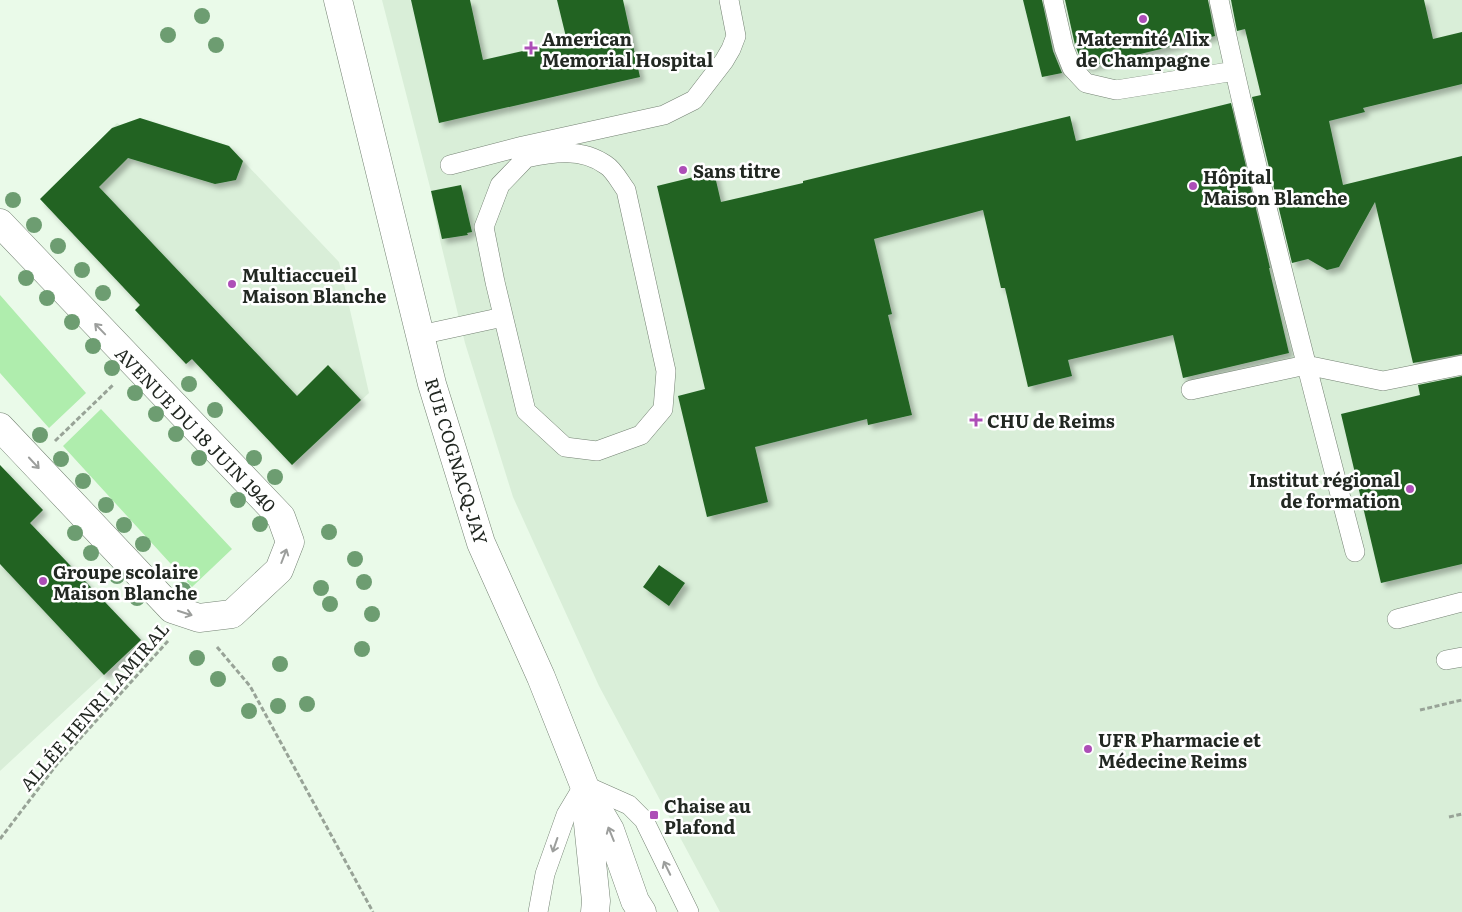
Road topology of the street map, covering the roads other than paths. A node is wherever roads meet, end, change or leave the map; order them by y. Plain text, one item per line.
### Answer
1 (338, 0) edge
2 (729, 0) edge
3 (1053, 0) edge
4 (1219, 0) edge
5 (1235, 72) junction
6 (524, 152) junction
7 (450, 165) dead end
8 (0, 223) edge
9 (503, 317) junction
10 (420, 335) junction
11 (1306, 365) junction
12 (1462, 365) edge
13 (1191, 390) dead end
14 (0, 427) edge
15 (1355, 552) dead end
16 (1462, 602) edge
17 (1397, 619) dead end
18 (584, 785) junction
19 (538, 912) edge
20 (595, 912) edge
21 (642, 912) edge
22 (689, 912) edge

1 - 10 street, RUE COGNACQ-JAY
2 - 6 lane
3 - 5 lane
4 - 5 lane
5 - 11 lane
6 - 7 lane
6 - 9 lane
6 - 9 lane
14 -> 8 street, AVENUE DU 18 JUIN 1940
9 - 10 lane
10 - 18 street, RUE COGNACQ-JAY
11 - 12 lane
11 - 13 lane
11 - 15 lane
16 - 17 lane
18 -> 19 lane
18 - 20 street, RUE COGNACQ-JAY
21 -> 18 street
22 -> 18 lane

